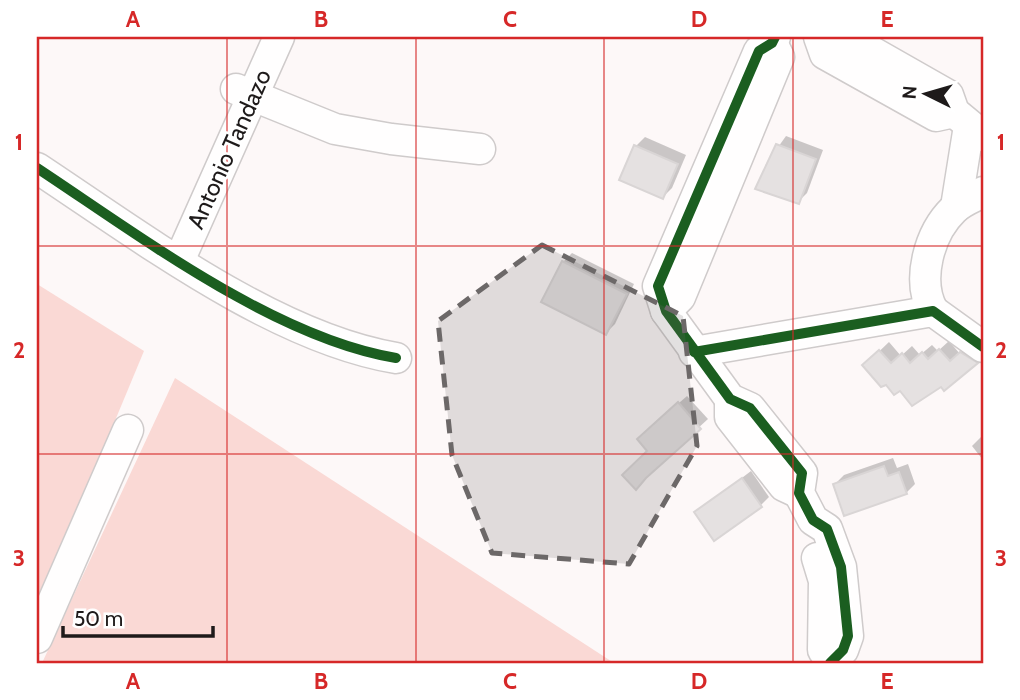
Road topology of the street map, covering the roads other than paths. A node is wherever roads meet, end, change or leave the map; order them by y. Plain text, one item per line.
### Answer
1 (260, 37) edge
2 (279, 37) edge
3 (819, 37) edge
4 (846, 37) edge
5 (773, 40) edge
6 (244, 93) junction
7 (969, 125) edge
8 (480, 149) dead end
9 (37, 168) edge
10 (983, 192) edge
11 (956, 207) junction
12 (171, 256) junction
13 (933, 311) junction
14 (983, 346) edge
15 (694, 352) junction
16 (396, 358) dead end
17 (128, 430) dead end
18 (37, 638) edge
19 (831, 663) edge

1 - 6 street, Antonio Tandazo
2 - 6 street, Antonio Tandazo
3 - 7 street
4 - 7 street
5 - 15 street
6 - 8 street
6 - 12 street, Antonio Tandazo
7 - 11 street
9 - 12 street
10 - 11 street
11 - 13 street
12 - 16 street
13 - 14 street
13 - 15 street
15 - 19 street
17 - 18 street

